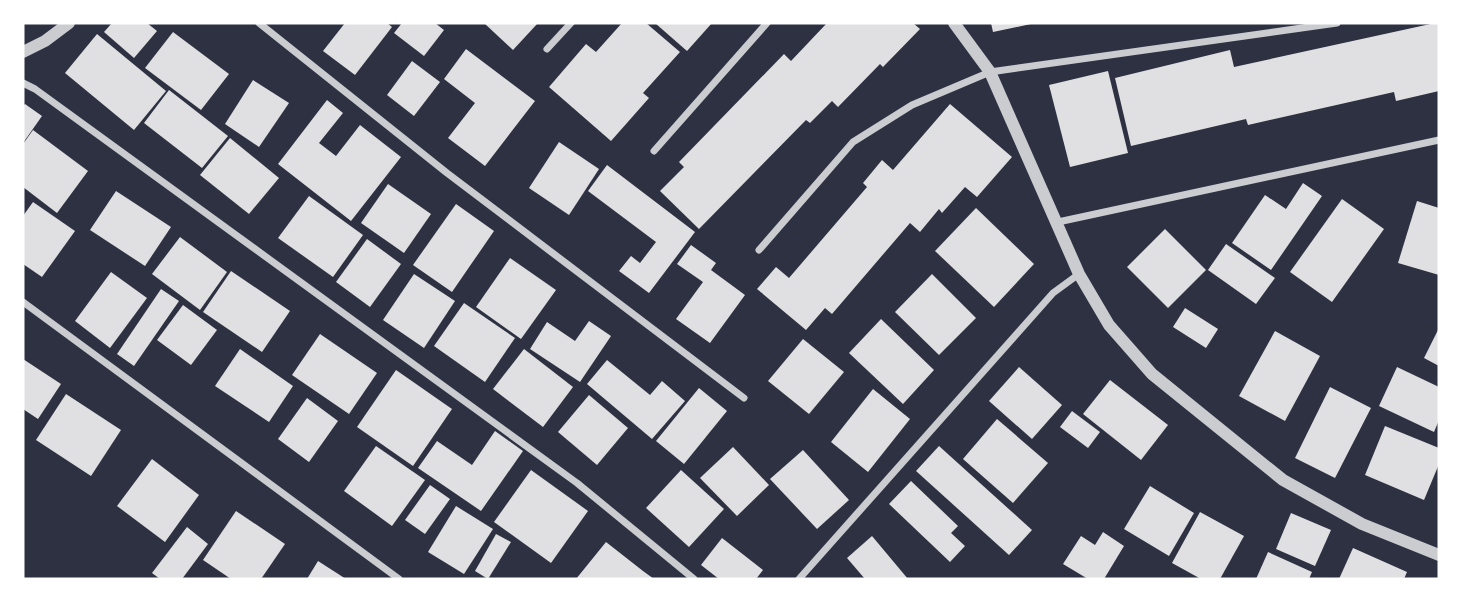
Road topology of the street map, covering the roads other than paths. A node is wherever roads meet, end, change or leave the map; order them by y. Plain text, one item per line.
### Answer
1 (65, 23) edge
2 (259, 23) edge
3 (571, 23) edge
4 (767, 23) edge
5 (954, 23) edge
6 (1337, 23) edge
7 (547, 49) dead end
8 (23, 52) edge
9 (990, 72) junction
10 (23, 83) edge
11 (1439, 140) edge
12 (654, 150) dead end
13 (1058, 222) junction
14 (759, 250) dead end
15 (1079, 274) junction
16 (23, 302) edge
17 (744, 398) dead end
18 (1439, 555) edge
19 (399, 579) edge
20 (694, 579) edge
21 (799, 579) edge

1 - 8 street
2 - 17 street
3 - 7 street
4 - 12 street
5 - 9 street
6 - 9 street
9 - 13 street
9 - 14 street
10 - 20 street
11 - 13 street
13 - 15 street
15 - 18 street
15 - 21 street
16 - 19 street

